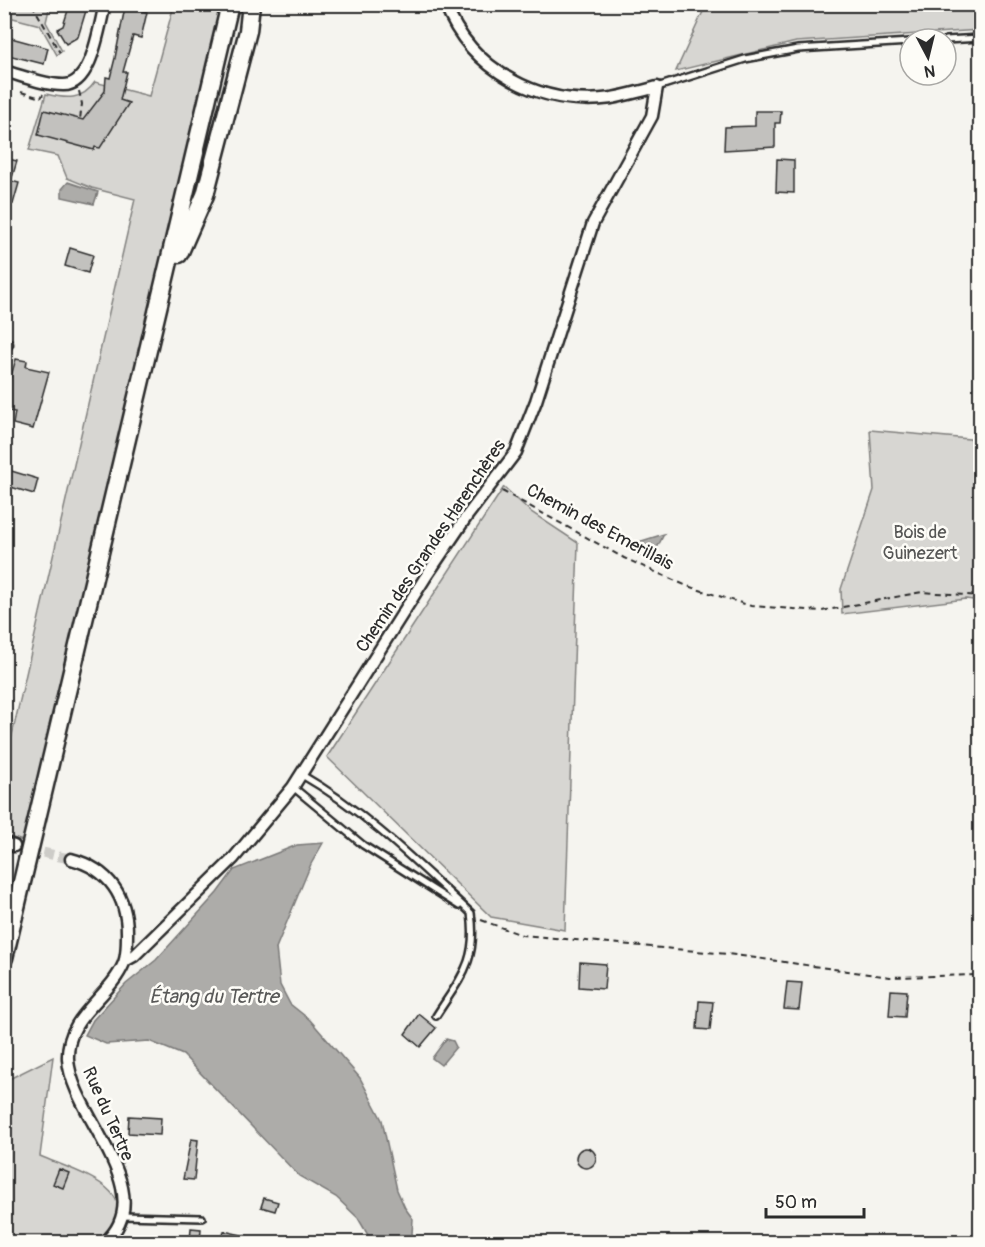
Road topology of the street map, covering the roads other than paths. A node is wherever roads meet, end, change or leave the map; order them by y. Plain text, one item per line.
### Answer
1 (105, 4) edge
2 (230, 4) edge
3 (251, 4) edge
4 (445, 4) edge
5 (981, 38) edge
6 (958, 39) edge
7 (898, 43) edge
8 (4, 71) edge
9 (657, 87) junction
10 (164, 287) junction
11 (302, 775) junction
12 (292, 787) junction
13 (71, 859) tunnel mouth
14 (471, 913) junction
15 (4, 958) edge
16 (125, 961) junction
17 (436, 1016) dead end
18 (122, 1216) junction
19 (202, 1218) dead end
20 (105, 1242) edge

1 - 8 street
2 - 10 main road
3 - 10 main road
4 - 9 street
5 - 6 lane
7 - 9 lane
9 - 11 street, Chemin des Grandes Harenchères
10 - 15 main road
11 - 12 street, Chemin des Grandes Harenchères
11 - 14 lane
12 - 14 lane
12 - 16 street, Chemin des Grandes Harenchères
13 - 16 street
14 - 17 lane
16 - 18 street, Rue du Tertre
18 - 19 lane
18 - 20 street

